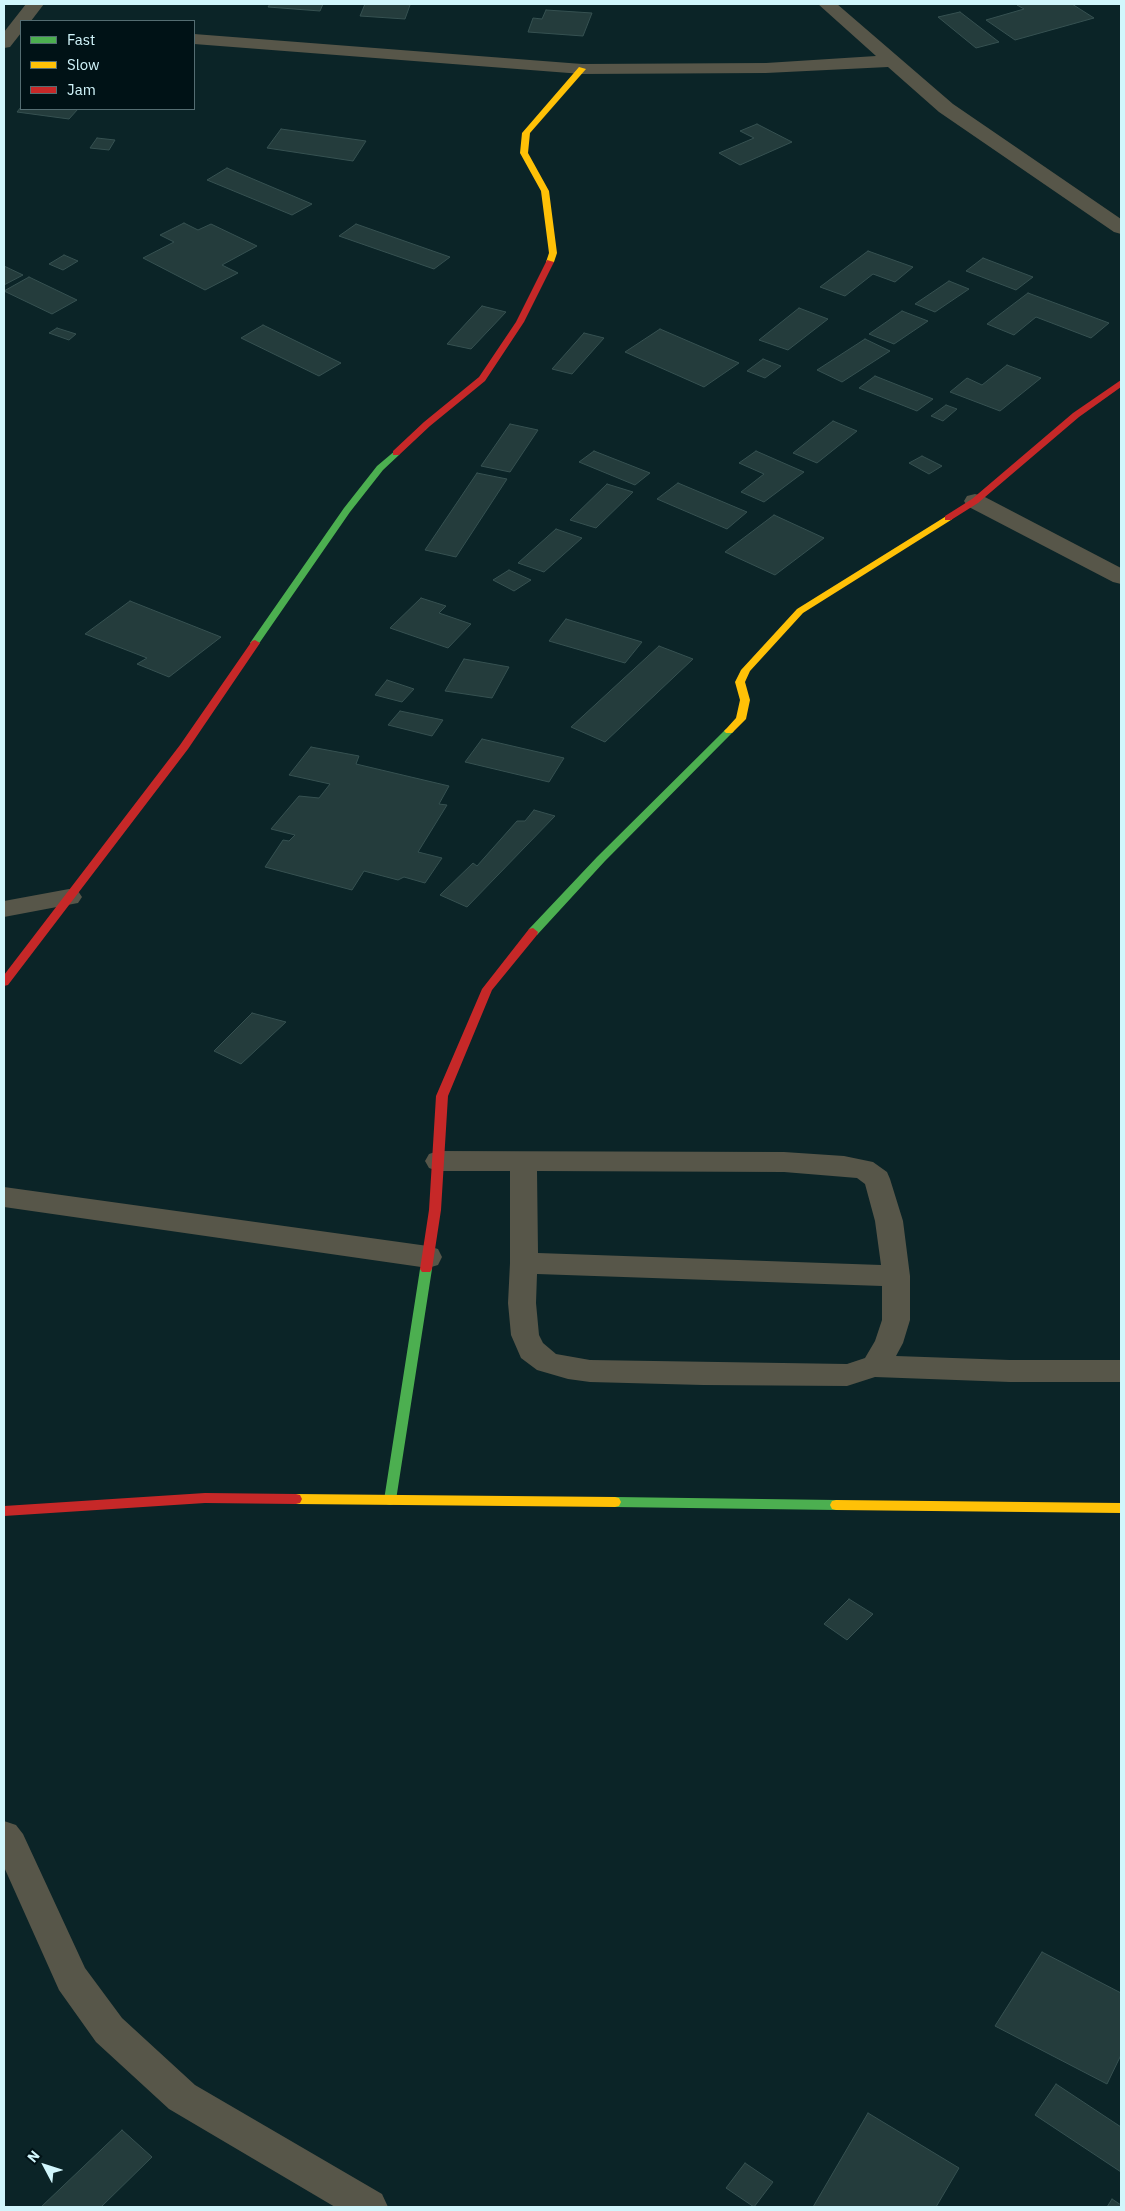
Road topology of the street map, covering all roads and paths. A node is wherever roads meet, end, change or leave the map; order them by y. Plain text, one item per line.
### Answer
1 (35, 4) edge
2 (828, 4) edge
3 (24, 20) edge
4 (20, 26) edge
5 (195, 39) edge
6 (10, 40) edge
7 (892, 61) junction
8 (582, 69) junction
9 (1121, 228) edge
10 (1121, 383) edge
11 (975, 501) junction
12 (1121, 577) edge
13 (69, 897) junction
14 (4, 909) edge
15 (4, 982) edge
16 (438, 1161) junction
17 (523, 1161) junction
18 (4, 1197) edge
19 (428, 1256) junction
20 (524, 1263) junction
21 (896, 1276) junction
22 (875, 1366) junction
23 (1121, 1371) edge
24 (390, 1500) junction
25 (1121, 1508) edge
26 (4, 1511) edge
27 (4, 1836) edge
28 (369, 2207) edge

1 - 3 street
2 - 7 street
4 - 6 street
5 - 8 street
7 - 8 street
7 - 9 street
8 - 13 street
10 - 11 street
11 - 12 street
11 - 16 street
13 - 14 street
13 - 15 street
16 - 17 lane
16 - 19 street
17 - 20 lane
17 - 21 lane
18 - 19 street
19 - 24 street
20 - 21 lane
20 - 22 lane
21 - 22 lane
22 - 23 lane
24 - 25 street
24 - 26 street
27 - 28 street

